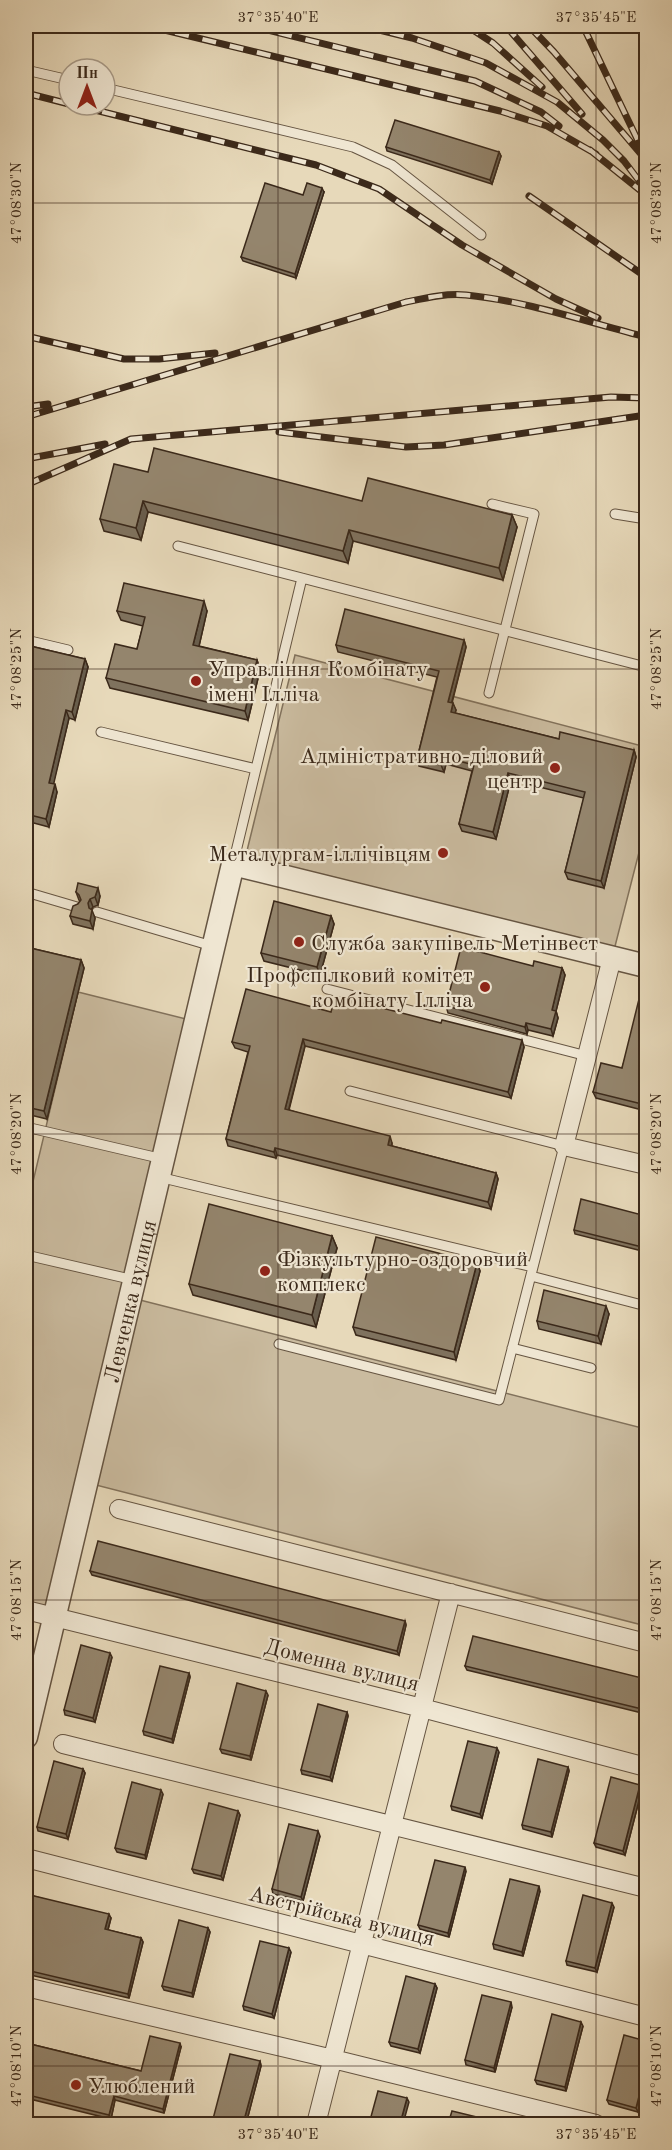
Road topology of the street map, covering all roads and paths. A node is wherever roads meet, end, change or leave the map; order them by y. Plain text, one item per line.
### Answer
1 (26, 70) edge
2 (57, 77) edge
3 (117, 91) edge
4 (481, 235) dead end
5 (492, 504) dead end
6 (615, 514) dead end
7 (646, 519) edge
8 (178, 546) dead end
9 (302, 578) junction
10 (505, 630) junction
11 (26, 640) edge
12 (68, 650) dead end
13 (646, 667) edge
14 (489, 693) dead end
15 (101, 732) dead end
16 (256, 769) junction
17 (233, 864) junction
18 (26, 892) edge
19 (77, 907) edge
20 (97, 912) dead end
21 (214, 946) junction
22 (612, 958) junction
23 (646, 966) edge
24 (327, 989) dead end
25 (587, 1056) junction
26 (350, 1091) dead end
27 (26, 1127) edge
28 (564, 1146) junction
29 (646, 1165) edge
30 (161, 1168) junction
31 (26, 1255) edge
32 (532, 1272) junction
33 (134, 1280) junction
34 (646, 1306) edge
35 (279, 1344) dead end
36 (512, 1348) junction
37 (591, 1368) dead end
38 (119, 1509) dead end
39 (451, 1593) junction
40 (26, 1610) edge
41 (54, 1617) junction
42 (646, 1643) edge
43 (422, 1708) junction
44 (26, 1737) edge
45 (63, 1744) dead end
46 (646, 1767) edge
47 (392, 1825) junction
48 (26, 1858) edge
49 (646, 1888) edge
50 (362, 1944) junction
51 (26, 1987) edge
52 (646, 2017) edge
53 (333, 2058) junction
54 (316, 2124) edge
55 (596, 2124) edge

1 - 2 lane
3 - 4 lane
5 - 10 lane
6 - 7 lane
8 - 9 lane
9 - 10 lane
9 - 16 lane
10 - 13 lane
10 - 14 lane
11 - 12 lane
15 - 16 lane
16 - 17 lane
17 - 21 street, Левченка вулиця
17 - 22 street
18 - 19 lane
20 - 21 lane
21 - 30 street, Левченка вулиця
22 - 23 street
22 - 25 street
24 - 25 lane
25 - 28 street
26 - 28 lane
27 - 30 lane
28 - 29 street
28 - 32 lane
30 - 32 lane
30 - 33 street, Левченка вулиця
31 - 33 lane
32 - 34 lane
32 - 36 lane
33 - 41 street, Левченка вулиця
35 - 36 lane
36 - 37 lane
38 - 39 street
39 - 42 street
39 - 43 street
40 - 41 street, Доменна вулиця
41 - 43 street, Доменна вулиця
41 - 44 street, Левченка вулиця
43 - 46 street, Доменна вулиця
43 - 47 street
45 - 47 street
47 - 49 street
47 - 50 street
48 - 50 street, Австрійська вулиця
50 - 52 street, Австрійська вулиця
50 - 53 street
51 - 53 street
53 - 54 street
53 - 55 street

